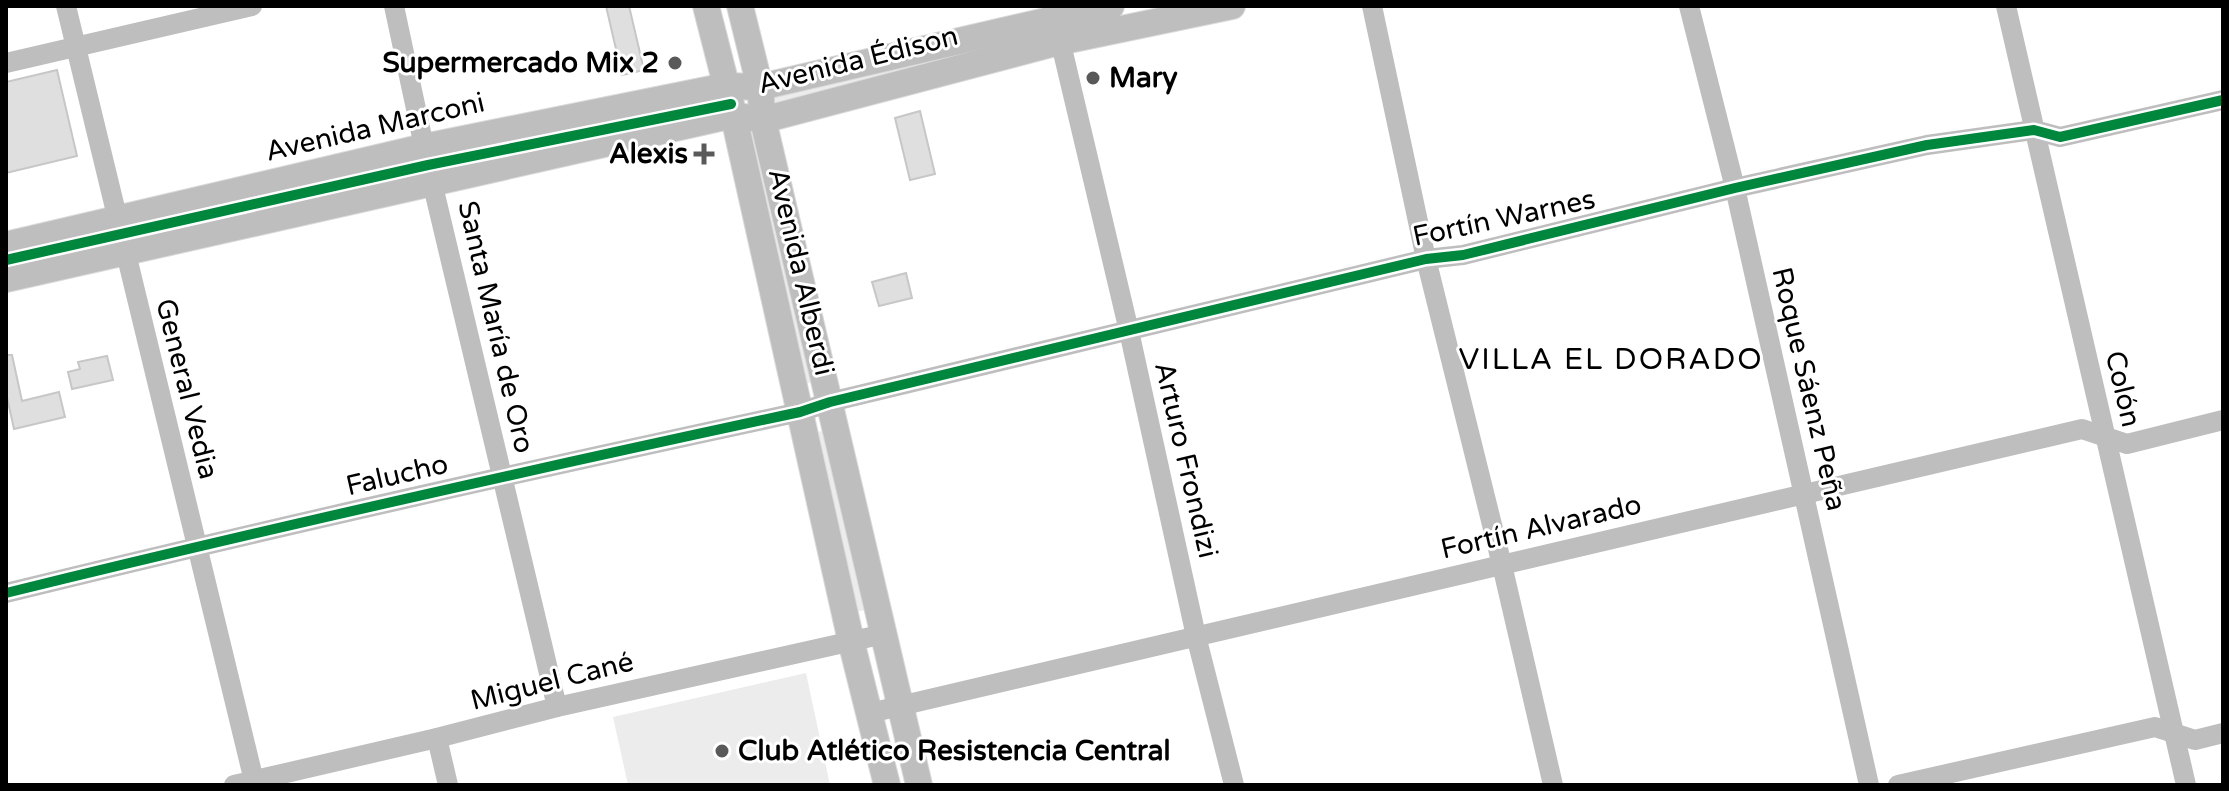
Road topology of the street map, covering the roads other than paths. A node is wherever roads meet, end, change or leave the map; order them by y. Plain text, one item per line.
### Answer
1 (66, 6) edge
2 (252, 6) edge
3 (394, 6) edge
4 (706, 6) edge
5 (740, 6) edge
6 (1111, 6) edge
7 (1232, 6) edge
8 (1372, 6) edge
9 (1689, 6) edge
10 (2006, 6) edge
11 (1055, 22) edge
12 (76, 47) junction
13 (6, 63) edge
14 (726, 86) junction
15 (760, 87) junction
16 (2223, 100) edge
17 (733, 115) junction
18 (763, 120) junction
19 (2034, 130) junction
20 (424, 147) junction
21 (433, 183) junction
22 (1735, 188) junction
23 (117, 221) junction
24 (6, 245) edge
25 (125, 253) junction
26 (1426, 259) junction
27 (6, 279) edge
28 (1129, 331) junction
29 (830, 402) junction
30 (800, 412) junction
31 (2223, 420) edge
32 (2106, 438) junction
33 (503, 476) junction
34 (1803, 493) junction
35 (198, 546) junction
36 (1502, 565) junction
37 (6, 593) edge
38 (884, 634) junction
39 (1196, 636) junction
40 (851, 641) junction
41 (557, 707) junction
42 (901, 707) junction
43 (870, 713) junction
44 (2223, 733) edge
45 (2174, 734) junction
46 (437, 738) junction
47 (247, 783) edge
48 (448, 785) edge
49 (887, 785) edge
50 (919, 785) edge
51 (1234, 785) edge
52 (1553, 785) edge
53 (1869, 785) edge
54 (1898, 785) edge
55 (2186, 785) edge

1 - 12 street, General Vedia
2 - 12 street
3 - 20 street, Santa María de Oro
4 - 14 main road, Avenida Alberdi
5 - 15 main road, Avenida Alberdi
6 - 11 main road, Avenida Édison
7 - 11 main road, Avenida Édison
8 - 26 street
9 - 22 street, Roque Sáenz Peña
10 - 19 street, Colón
11 - 15 main road, Avenida Édison
11 - 18 main road, Avenida Édison
11 - 28 street, Arturo Frondizi
12 - 13 street
12 - 23 street, General Vedia
14 - 15 main road, Avenida Marconi
14 - 17 main road, Avenida Alberdi
14 - 20 main road, Avenida Marconi
15 - 18 main road, Avenida Alberdi
16 - 19 street, Fortín Warnes
17 - 18 main road, Avenida Édison
17 - 21 main road
17 - 30 main road, Avenida Alberdi
18 - 29 main road, Avenida Alberdi
19 - 22 street, Fortín Warnes
19 - 32 street, Colón
20 - 21 street, Santa María de Oro
20 - 23 main road, Avenida Marconi
21 - 25 main road
21 - 33 street, Santa María de Oro
22 - 26 street, Fortín Warnes
22 - 34 street, Roque Sáenz Peña
23 - 24 main road, Avenida Marconi
23 - 25 street, General Vedia
25 - 27 main road
25 - 35 street, General Vedia
26 - 28 street, Fortín Warnes
26 - 36 street
28 - 29 street, Fortín Warnes
28 - 39 street, Arturo Frondizi
29 - 30 street, Fortín Warnes
29 - 38 main road, Avenida Alberdi
30 - 33 street, Falucho
30 - 40 main road, Avenida Alberdi
31 - 32 street, Fortín Alvarado
32 - 34 street, Fortín Alvarado
32 - 45 street, Colón
33 - 35 street, Falucho
33 - 41 street, Santa María de Oro
34 - 36 street, Fortín Alvarado
34 - 53 street, Roque Sáenz Peña
35 - 37 street, Falucho
35 - 47 street, General Vedia
36 - 39 street, Fortín Alvarado
36 - 52 street
38 - 40 street, Miguel Cané
38 - 42 main road, Avenida Alberdi
39 - 42 street, Fortín Alvarado
39 - 51 street, Arturo Frondizi
40 - 41 street, Miguel Cané
40 - 43 main road, Avenida Alberdi
41 - 46 street, Miguel Cané
42 - 43 street, Fortín Alvarado
42 - 50 main road, Avenida Alberdi
43 - 49 main road, Avenida Alberdi
44 - 45 street
45 - 54 street
45 - 55 street, Colón
46 - 47 street, Miguel Cané
46 - 48 street

